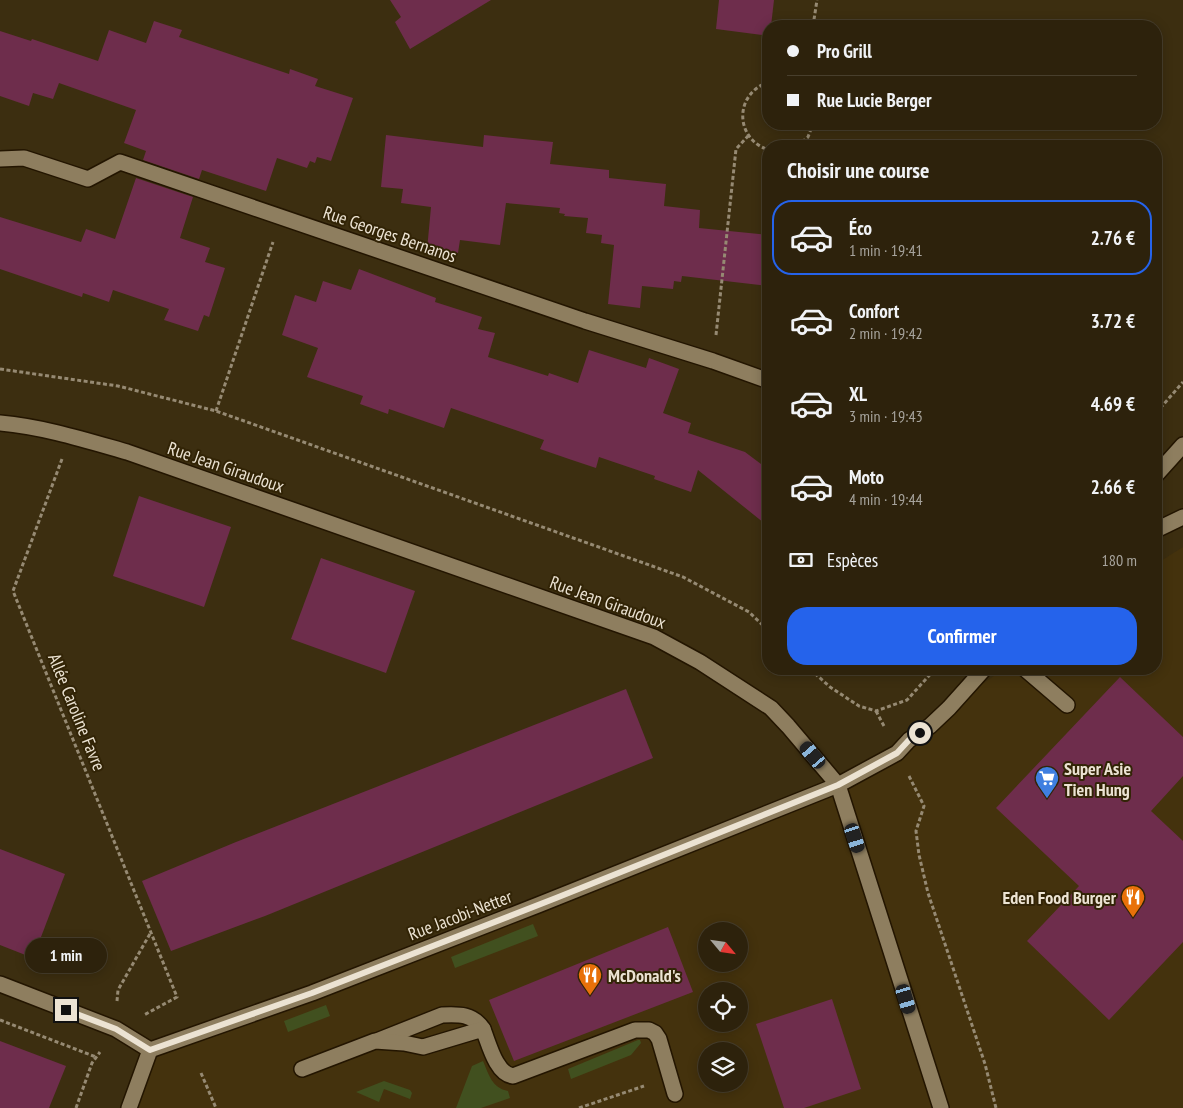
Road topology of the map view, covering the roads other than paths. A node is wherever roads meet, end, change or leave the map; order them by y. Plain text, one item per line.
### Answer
1 (0, 159) edge
2 (762, 378) edge
3 (0, 423) edge
4 (1183, 445) edge
5 (1162, 468) edge
6 (1183, 517) edge
7 (1162, 527) edge
8 (979, 675) edge
9 (1032, 675) edge
10 (1067, 705) dead end
11 (838, 785) junction
12 (0, 984) edge
13 (484, 1029) junction
14 (375, 1041) junction
15 (150, 1050) junction
16 (302, 1069) dead end
17 (675, 1094) dead end
18 (129, 1108) edge
19 (941, 1108) edge

1 - 2 street, Rue Georges Bernanos
3 - 11 street, Rue Jean Giraudoux
4 - 5 street
6 - 7 street
8 - 11 street, Rue Jacobi-Netter
9 - 10 street
11 - 15 street, Rue Jacobi-Netter
11 - 19 street, Rue Jean Giraudoux
12 - 15 street
13 - 14 street
13 - 14 street
13 - 17 street
14 - 16 street
15 - 18 street

